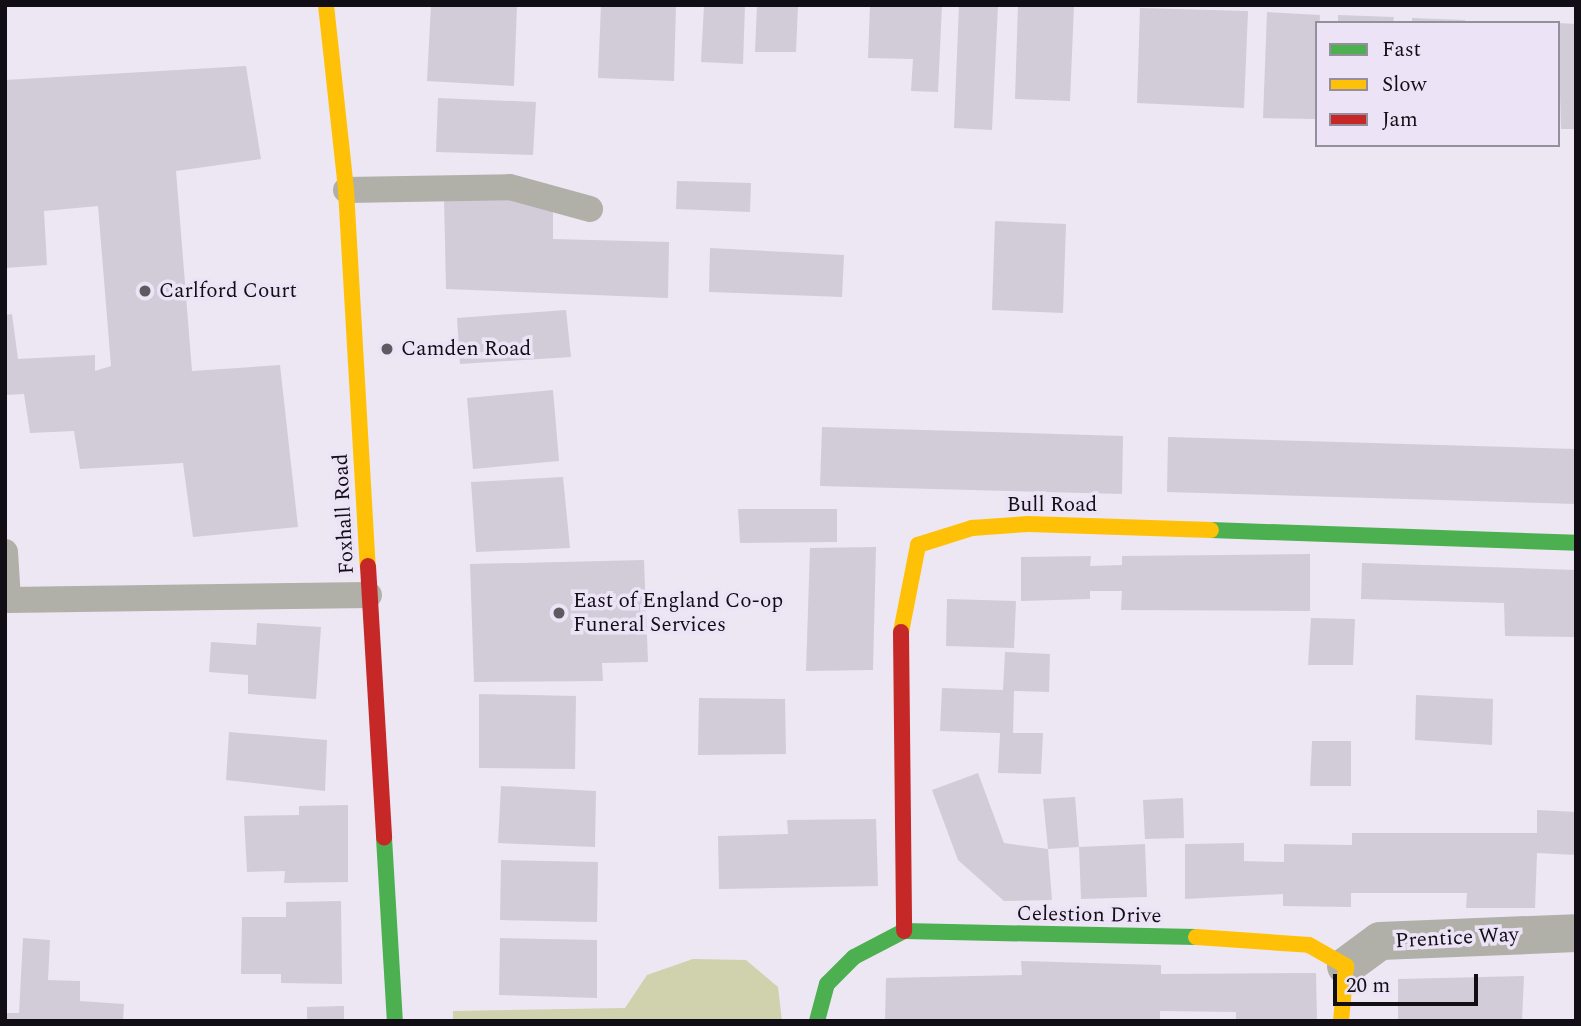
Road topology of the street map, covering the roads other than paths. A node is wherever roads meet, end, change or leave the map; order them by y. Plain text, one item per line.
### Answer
1 (326, 5) edge
2 (346, 190) junction
3 (590, 209) dead end
4 (1576, 543) edge
5 (5, 552) edge
6 (369, 595) junction
7 (904, 931) junction
8 (1576, 933) edge
9 (1346, 966) junction
10 (395, 1021) edge
11 (817, 1021) edge
12 (1341, 1021) edge

1 - 2 street, Foxhall Road
2 - 3 lane
2 - 6 street, Foxhall Road
4 - 7 street, Bull Road
5 - 6 lane
6 - 10 street, Foxhall Road
7 - 9 street, Celestion Drive
7 - 11 street, Celestion Drive
8 - 9 street, Prentice Way
9 - 12 street

